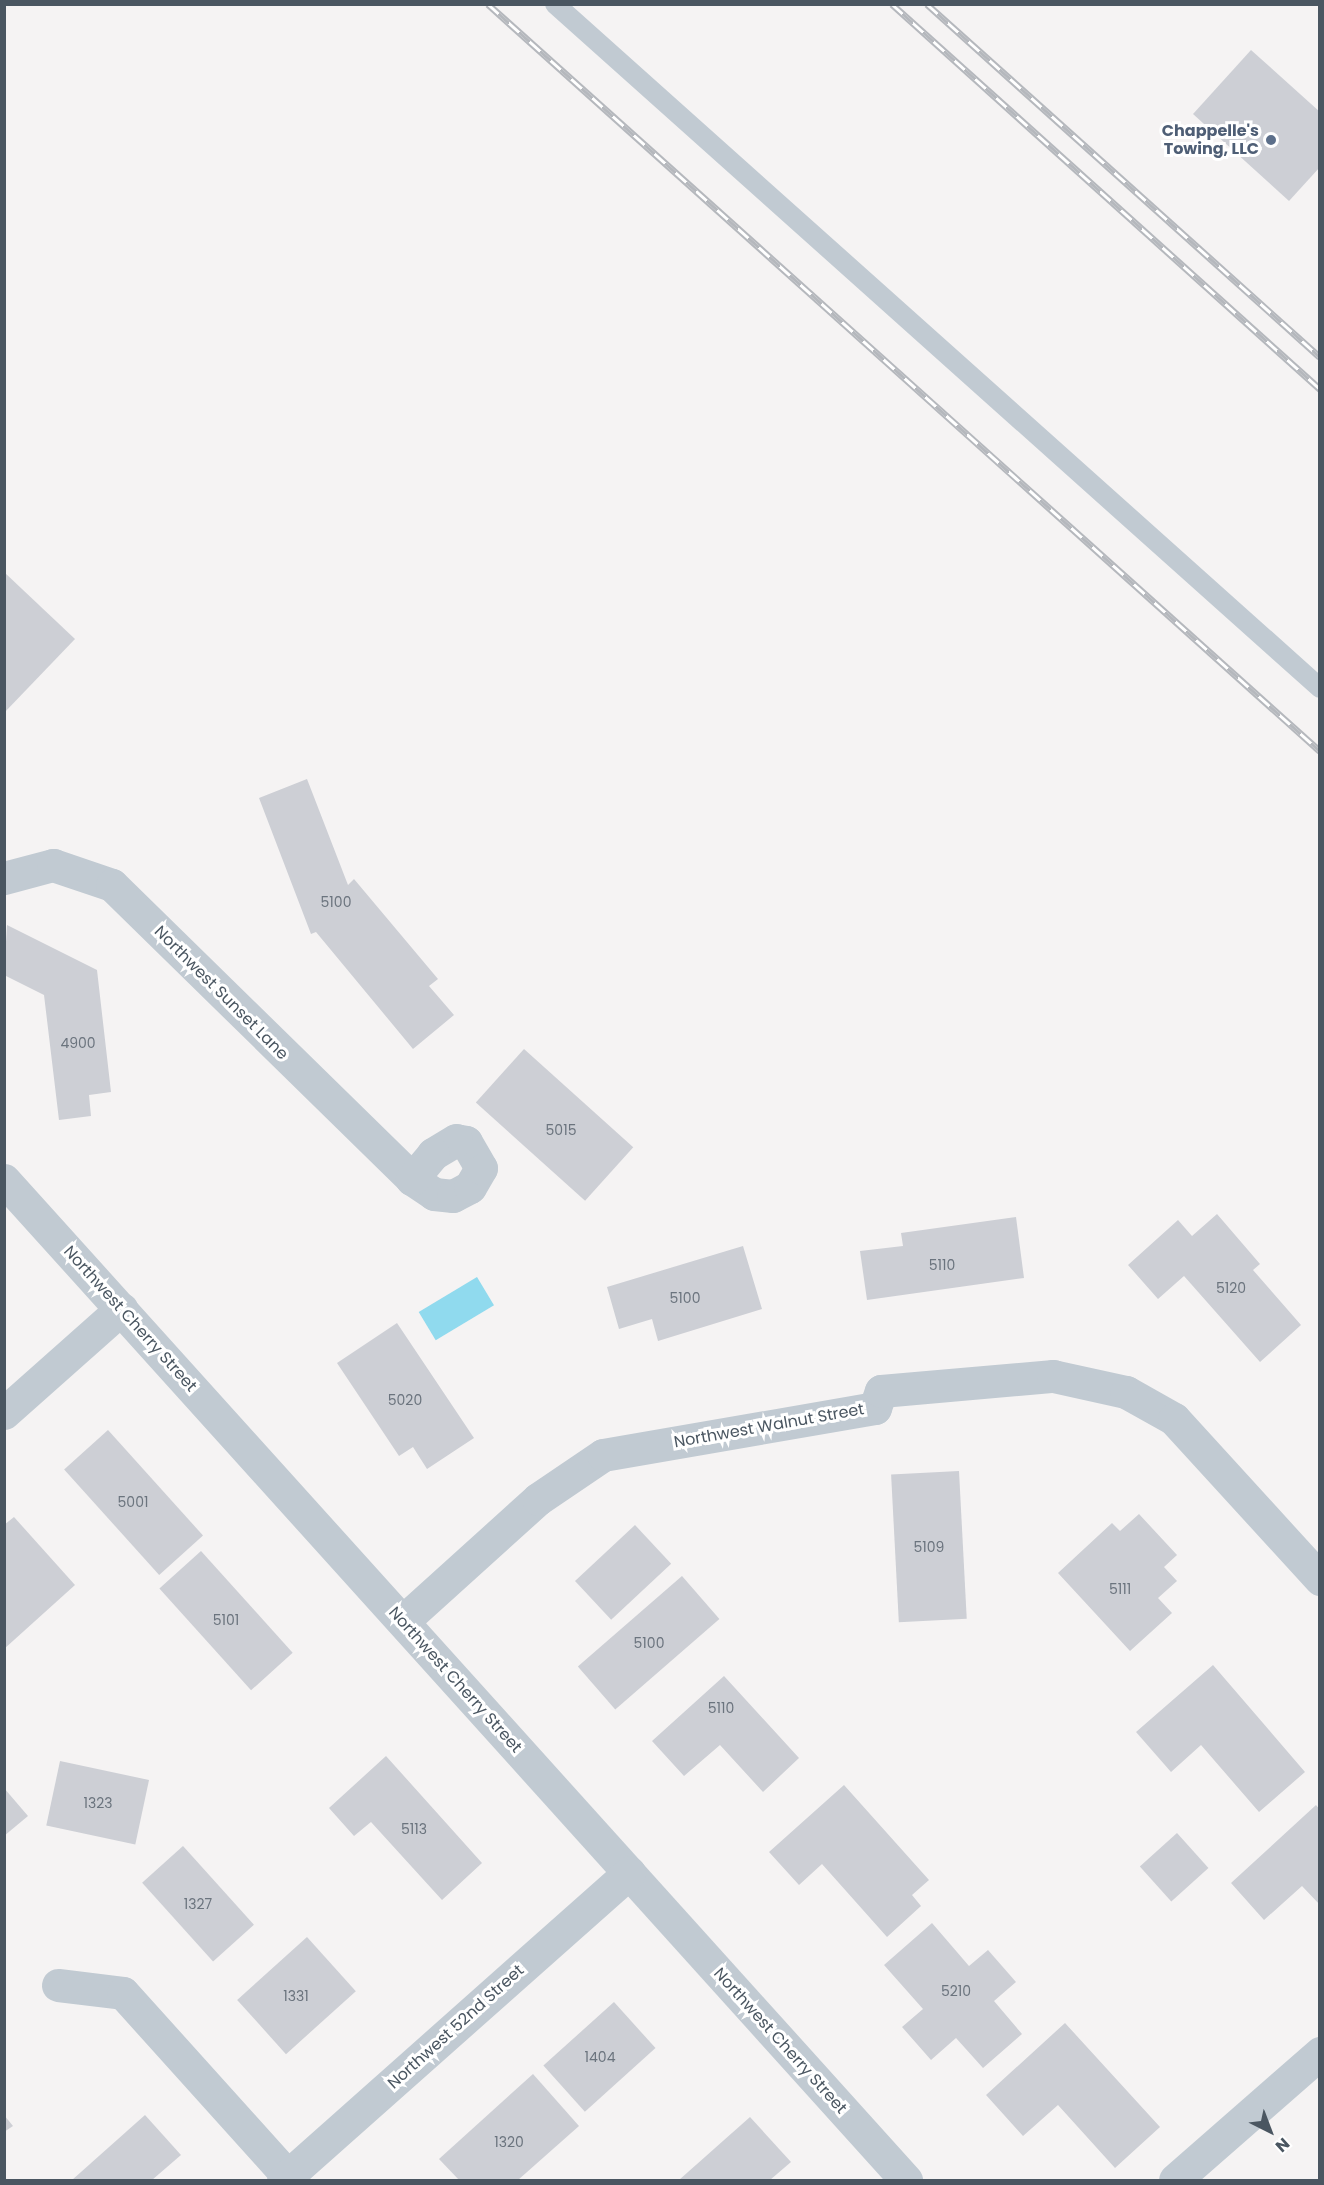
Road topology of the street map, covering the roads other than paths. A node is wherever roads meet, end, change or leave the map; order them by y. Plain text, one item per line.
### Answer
1 (555, 4) edge
2 (1320, 688) edge
3 (4, 878) edge
4 (412, 1179) dead end
5 (4, 1180) edge
6 (121, 1310) junction
7 (4, 1413) edge
8 (1320, 1579) edge
9 (402, 1621) junction
10 (629, 1873) junction
11 (58, 1985) dead end
12 (1320, 2053) edge
13 (894, 2176) edge
14 (286, 2178) edge
15 (1175, 2181) edge

1 - 2 lane
3 - 4 street, Northwest Sunset Lane
5 - 6 street, Northwest Cherry Street
6 - 7 street
6 - 9 street, Northwest Cherry Street
8 - 9 street, Northwest Walnut Street
9 - 10 street, Northwest Cherry Street
10 - 13 street, Northwest Cherry Street
10 - 14 street, Northwest 52nd Street
11 - 14 street
12 - 15 street

